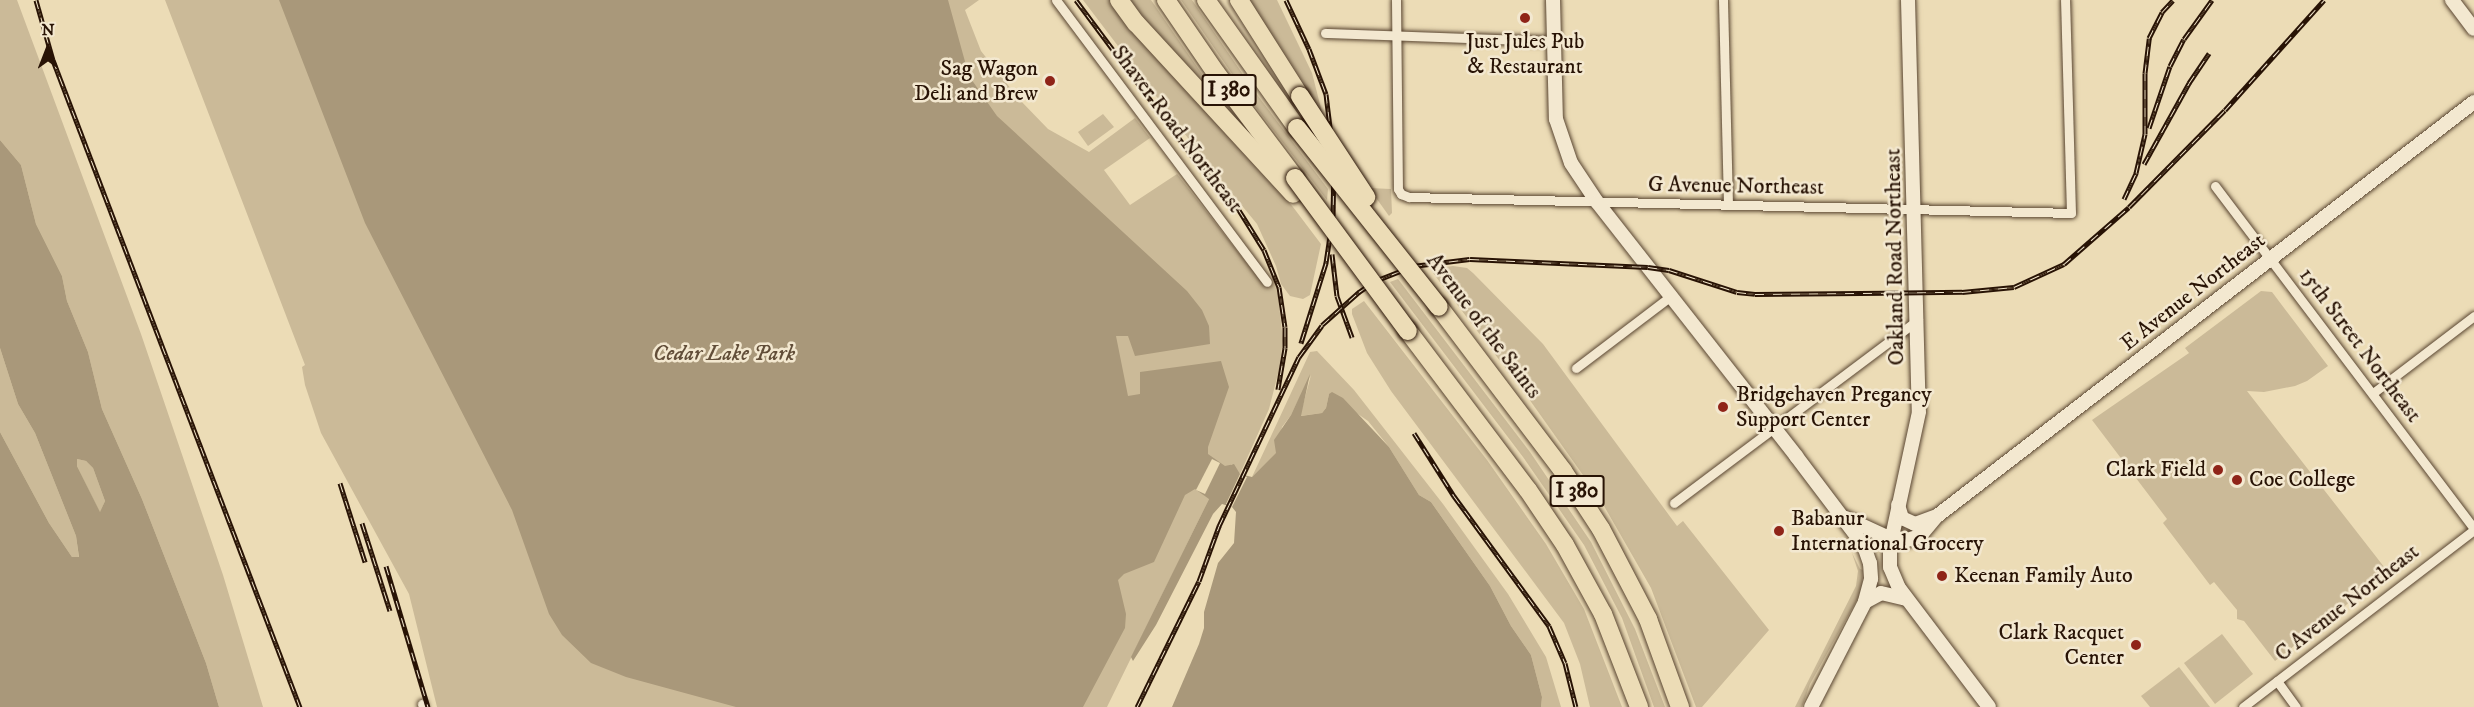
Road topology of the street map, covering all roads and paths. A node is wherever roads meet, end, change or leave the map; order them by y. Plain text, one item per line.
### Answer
1 (1056, 0) edge
2 (1119, 0) edge
3 (1166, 0) edge
4 (1206, 0) edge
5 (1239, 0) edge
6 (1396, 0) edge
7 (1553, 0) edge
8 (1723, 0) edge
9 (1908, 0) edge
10 (2065, 0) edge
11 (2452, 0) edge
12 (2474, 29) edge
13 (1325, 33) dead end
14 (1396, 35) junction
15 (1554, 41) junction
16 (2474, 102) edge
17 (1294, 186) junction
18 (2215, 186) dead end
19 (1597, 202) junction
20 (1728, 205) junction
21 (1915, 210) junction
22 (2270, 259) junction
23 (1405, 262) junction
24 (1267, 282) dead end
25 (1672, 295) junction
26 (2474, 316) edge
27 (1918, 320) junction
28 (1576, 368) dead end
29 (2373, 393) junction
30 (1774, 428) junction
31 (1674, 503) dead end
32 (1898, 505) junction
33 (1838, 512) junction
34 (1937, 516) junction
35 (2474, 529) edge
36 (1892, 538) junction
37 (1906, 599) junction
38 (1865, 602) junction
39 (2277, 681) junction
40 (1678, 702) edge
41 (1639, 707) edge
42 (1811, 707) edge
43 (1989, 707) edge
44 (2243, 707) edge
45 (2296, 707) edge

1 - 24 street, Shaver Road Northeast
2 - 17 highway
3 - 17 highway, I 380
4 - 23 highway, Avenue of the Saints / I 380, bridge
5 - 23 highway, bridge
6 - 14 street
7 - 15 main road
8 - 20 street
9 - 21 main road, Oakland Road Northeast
10 - 21 street, G Avenue Northeast
11 - 12 main road
13 - 14 street
14 - 15 street
14 - 19 street, G Avenue Northeast
15 - 19 main road
16 - 22 main road, E Avenue Northeast
17 - 41 highway, I 380, bridge
18 - 22 street, 15th Street Northeast
19 - 20 street, G Avenue Northeast
19 - 25 main road
20 - 21 street, G Avenue Northeast
21 - 27 main road, Oakland Road Northeast
22 - 29 street, 15th Street Northeast
22 - 34 main road, E Avenue Northeast
23 - 40 highway, Avenue of the Saints / I 380, bridge
25 - 28 street
25 - 30 main road
26 - 29 street
27 - 30 street
27 - 32 main road, Oakland Road Northeast
29 - 35 street, 15th Street Northeast
30 - 31 street
30 - 33 main road
32 - 34 main road
32 - 36 main road, Oakland Road Northeast
33 - 36 main road
33 - 38 main road
34 - 36 main road, E Avenue Northeast
35 - 39 street, C Avenue Northeast
36 - 37 main road, Oakland Road Northeast
37 - 38 main road
37 - 43 main road, Oakland Road Northeast
38 - 42 main road
39 - 44 street, C Avenue Northeast
39 - 45 street

